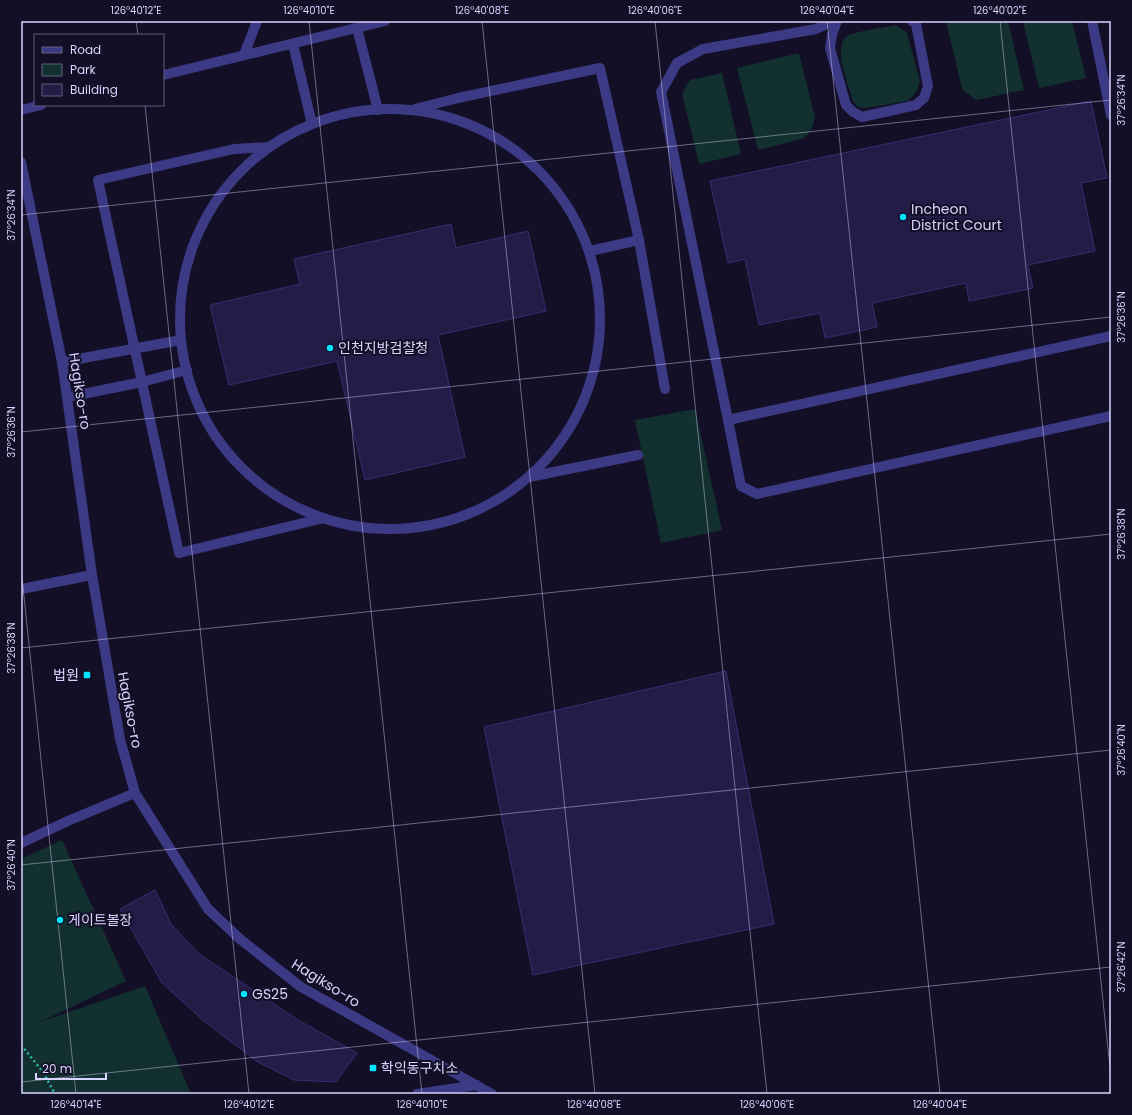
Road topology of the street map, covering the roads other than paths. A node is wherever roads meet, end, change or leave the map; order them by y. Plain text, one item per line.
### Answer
1 (257, 21) edge
2 (386, 21) edge
3 (833, 21) edge
4 (837, 21) edge
5 (912, 21) edge
6 (1092, 21) edge
7 (357, 28) junction
8 (293, 44) junction
9 (244, 56) junction
10 (164, 75) edge
11 (37, 106) edge
12 (21, 110) edge
13 (378, 110) junction
14 (410, 111) junction
15 (1111, 115) edge
16 (312, 124) junction
17 (269, 147) junction
18 (21, 162) edge
19 (639, 240) junction
20 (590, 251) junction
21 (1111, 336) edge
22 (181, 340) junction
23 (134, 349) junction
24 (62, 362) junction
25 (187, 370) junction
26 (142, 382) junction
27 (665, 389) dead end
28 (68, 397) junction
29 (1111, 416) edge
30 (728, 420) junction
31 (638, 455) dead end
32 (529, 477) junction
33 (325, 518) junction
34 (92, 575) junction
35 (21, 589) edge
36 (135, 793) junction
37 (21, 843) edge
38 (477, 1085) junction
39 (417, 1094) edge
40 (492, 1094) edge

1 - 9 street
2 - 7 street
3 - 30 street
4 - 5 street
6 - 15 street
7 - 8 street
7 - 13 street
8 - 9 street
8 - 16 street
9 - 10 street
11 - 12 street
13 - 14 street
13 - 16 street
14 - 19 street
14 - 20 street
16 - 17 street
17 - 22 street
17 - 23 street
18 - 24 street, Hagikso-ro
19 - 20 street
19 - 27 street
20 - 32 street
21 - 30 street
22 - 23 street
22 - 25 street
23 - 24 street
23 - 26 street
24 - 28 street, Hagikso-ro
25 - 26 street
25 - 33 street
26 - 28 street
26 - 33 street
28 - 34 street, Hagikso-ro
29 - 30 street
31 - 32 street
32 - 33 street
34 - 35 street
34 - 36 street, Hagikso-ro
36 - 37 street
36 - 38 street, Hagikso-ro
38 - 39 street
38 - 40 street, Hagikso-ro

